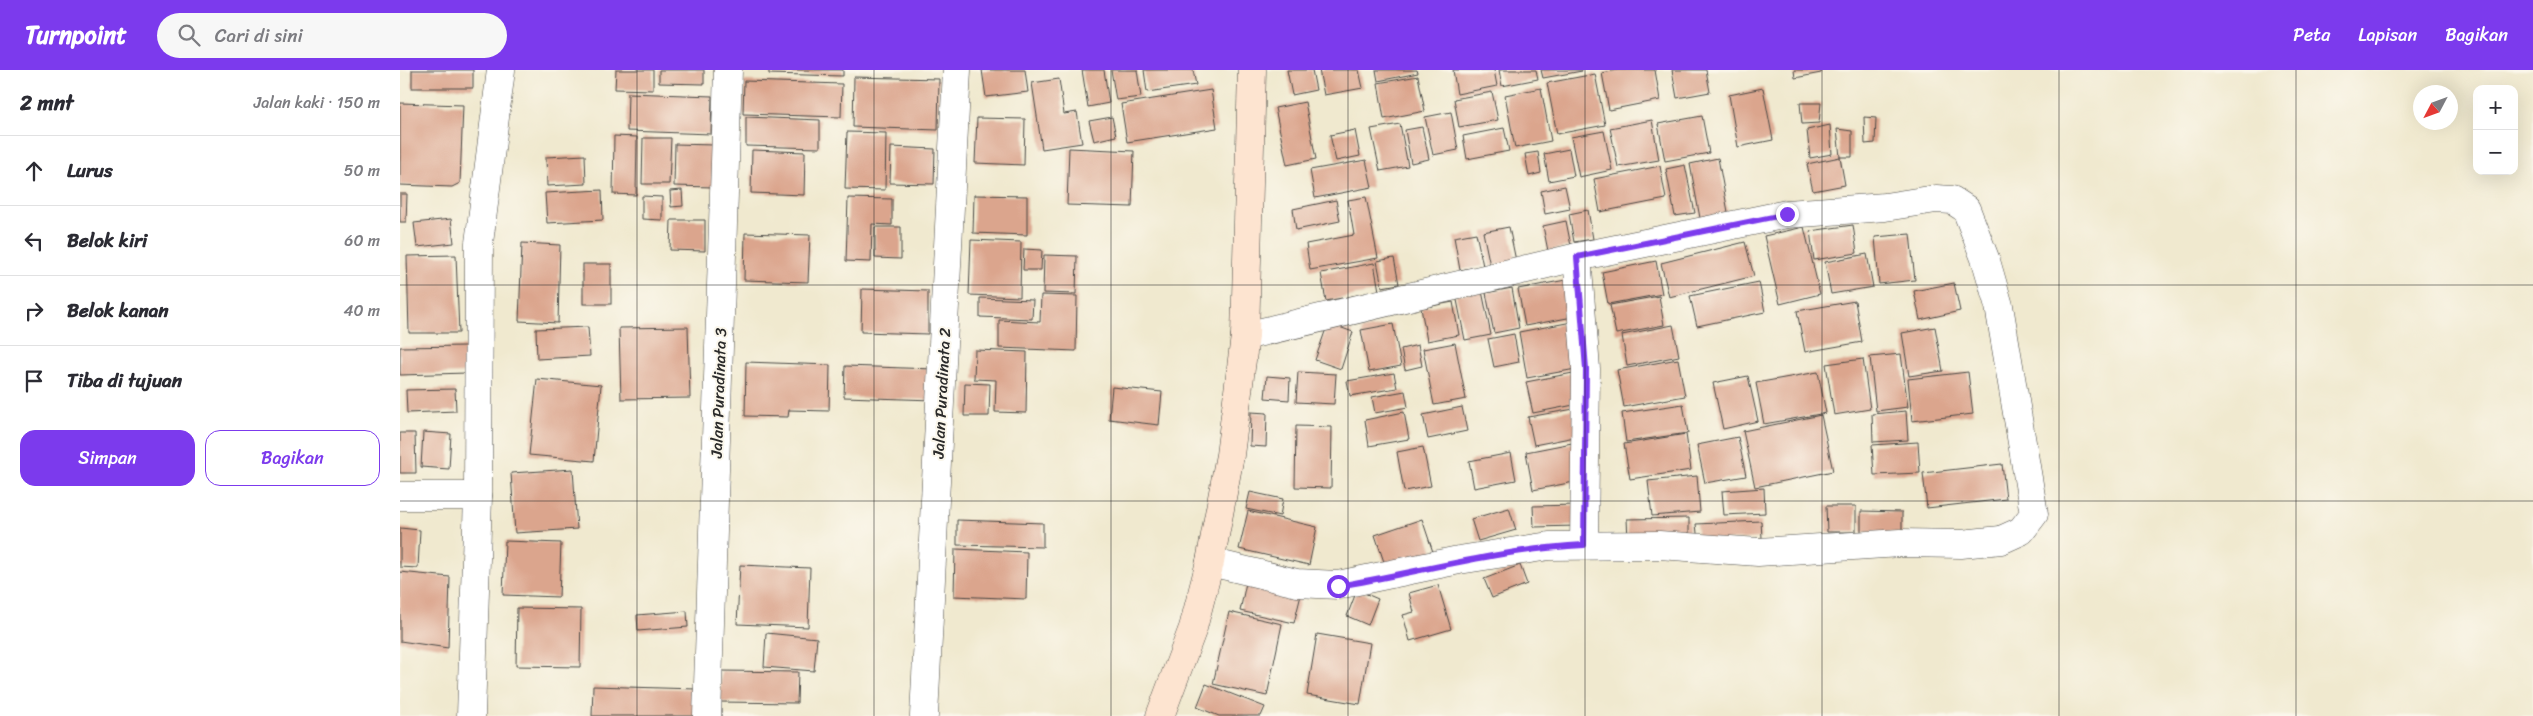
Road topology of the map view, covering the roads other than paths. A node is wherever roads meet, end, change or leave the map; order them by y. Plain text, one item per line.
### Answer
1 (501, 70) edge
2 (728, 70) edge
3 (958, 70) edge
4 (1252, 70) edge
5 (1577, 257) junction
6 (1245, 336) junction
7 (400, 496) edge
8 (478, 496) junction
9 (1584, 545) junction
10 (1210, 562) junction
11 (471, 716) edge
12 (707, 716) edge
13 (924, 716) edge
14 (1160, 716) edge

1 - 8 street
2 - 12 street, Jalan Puradinata 3
3 - 13 street, Jalan Puradinata 2
4 - 6 main road
5 - 6 street
5 - 9 street
5 - 9 street
6 - 10 main road
7 - 8 street
8 - 11 street
9 - 10 street
10 - 14 main road

